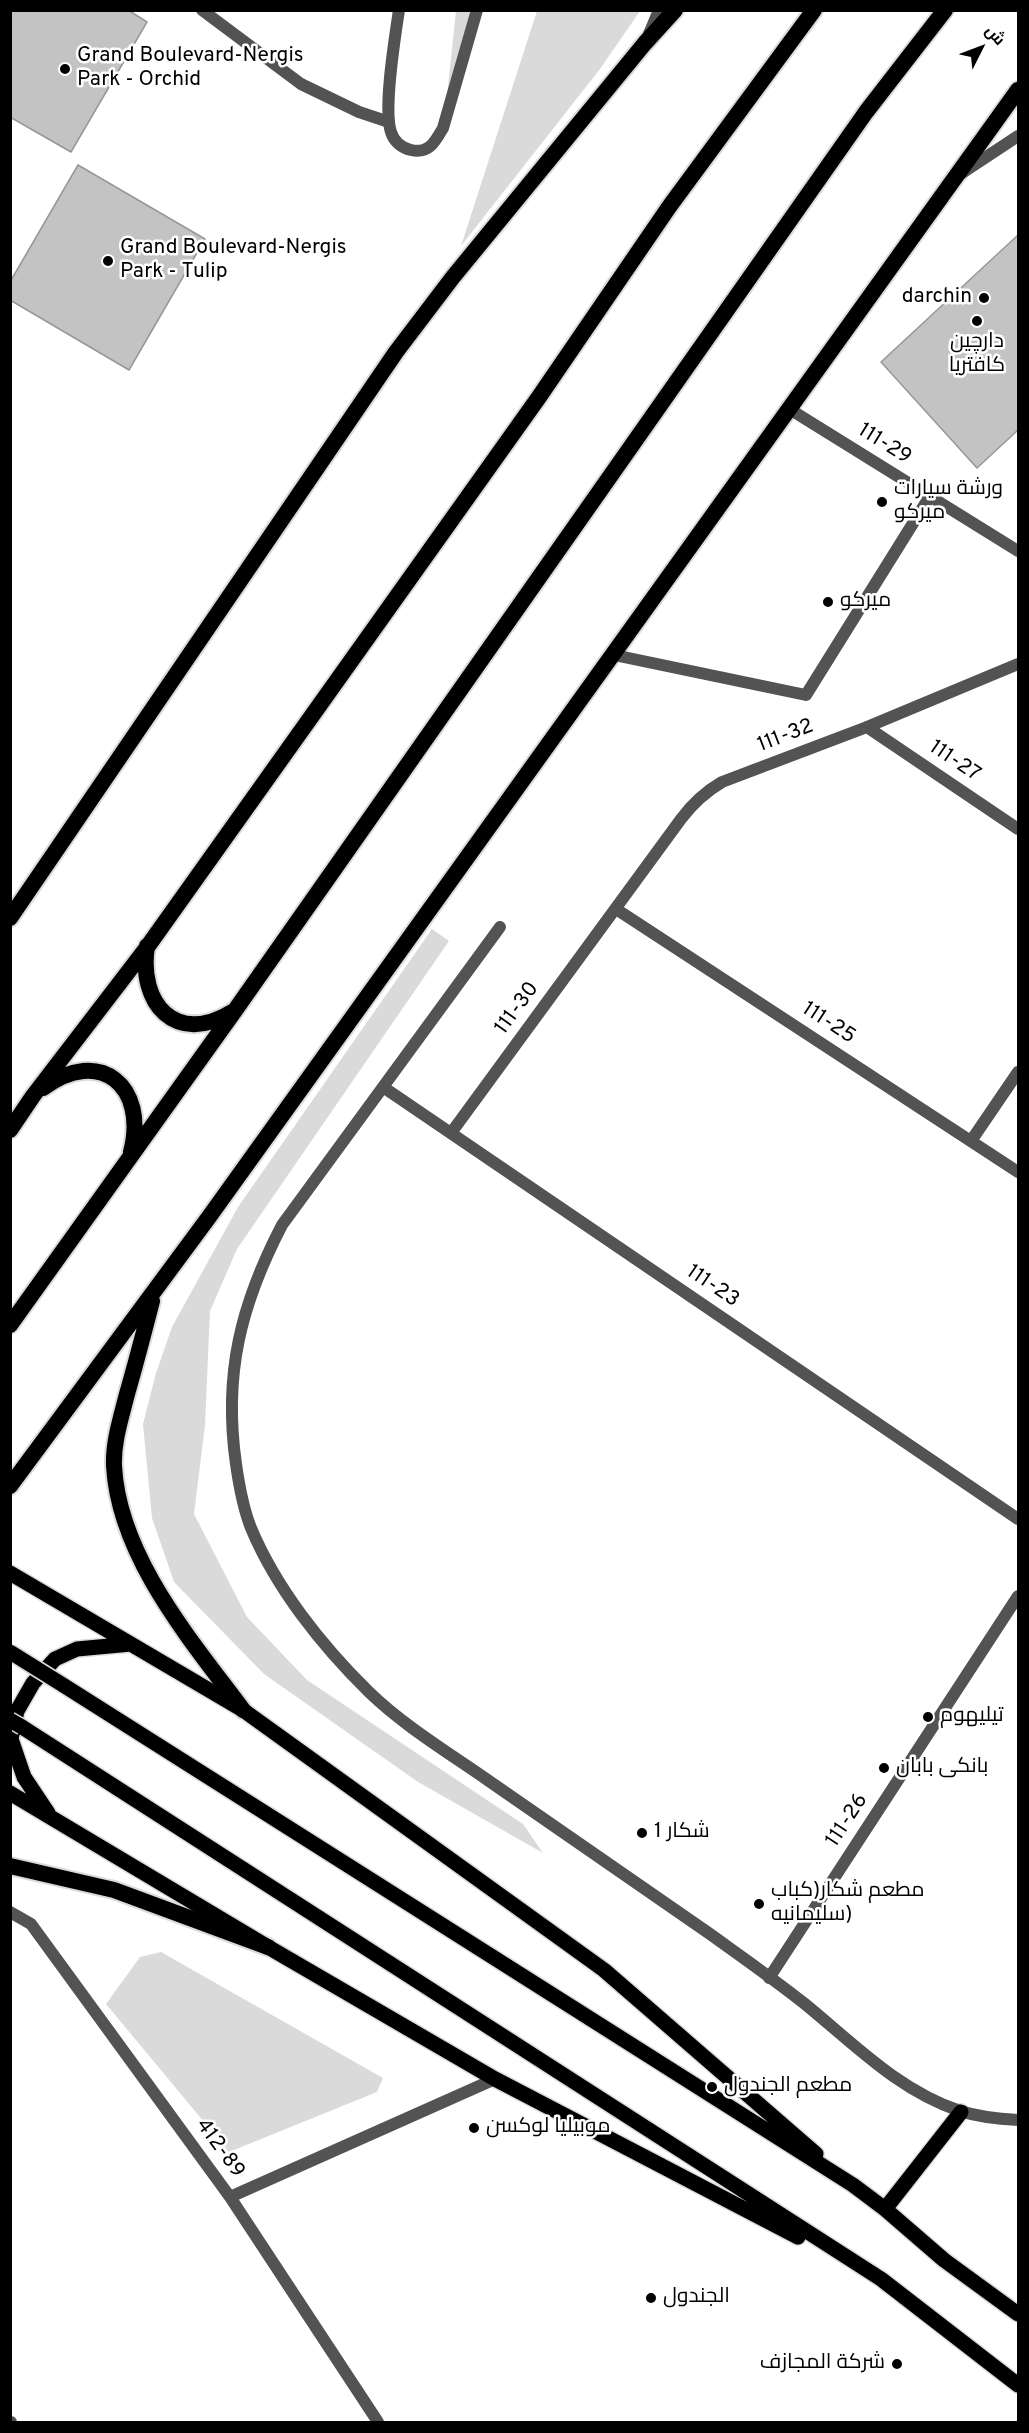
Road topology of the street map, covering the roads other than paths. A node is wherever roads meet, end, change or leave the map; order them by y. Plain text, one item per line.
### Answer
1 (202, 10) edge
2 (399, 10) edge
3 (477, 10) edge
4 (658, 10) edge
5 (675, 10) edge
6 (814, 10) edge
7 (945, 10) edge
8 (645, 43) junction
9 (1018, 90) edge
10 (390, 122) junction
11 (1018, 136) edge
12 (958, 175) junction
13 (791, 410) junction
14 (930, 496) junction
15 (1018, 551) edge
16 (614, 655) junction
17 (1018, 664) edge
18 (867, 727) junction
19 (1018, 829) edge
20 (616, 909) junction
21 (10, 918) edge
22 (500, 927) dead end
23 (147, 946) junction
24 (236, 1010) junction
25 (1018, 1072) edge
26 (383, 1087) junction
27 (33, 1096) junction
28 (10, 1130) edge
29 (451, 1132) junction
30 (971, 1142) junction
31 (129, 1158) junction
32 (1018, 1172) edge
33 (155, 1292) junction
34 (10, 1325) edge
35 (10, 1486) edge
36 (1018, 1519) edge
37 (10, 1574) edge
38 (1018, 1596) edge
39 (131, 1644) junction
40 (10, 1652) edge
41 (243, 1710) junction
42 (16, 1723) edge
43 (10, 1793) edge
44 (51, 1819) junction
45 (10, 1866) edge
46 (10, 1912) edge
47 (268, 1947) junction
48 (769, 1978) junction
49 (495, 2079) junction
50 (961, 2112) junction
51 (1018, 2120) edge
52 (853, 2185) junction
53 (230, 2197) junction
54 (885, 2209) junction
55 (881, 2279) junction
56 (1018, 2314) edge
57 (1018, 2385) edge
58 (378, 2422) edge

1 - 10 street
2 - 10 street
3 - 10 street
4 - 8 street
5 - 8 highway
6 - 23 highway
7 - 24 highway
8 - 21 highway
9 - 12 highway
11 - 12 street
12 - 13 highway
13 - 14 street, 111-29
13 - 16 highway
14 - 15 street, 111-29
14 - 16 street
16 - 33 highway
17 - 18 street, 111-32
18 - 19 street, 111-27
18 - 20 street, 111-32
20 - 29 street, 111-30
20 - 30 street, 111-25
22 - 26 street
23 - 24 highway
23 - 27 highway
24 - 31 highway
25 - 30 street
26 - 29 street, 111-23
26 - 48 street
27 - 28 highway
27 - 31 highway
29 - 36 street, 111-23
30 - 32 street, 111-25
31 - 34 highway
33 - 35 highway
33 - 41 highway
37 - 39 main road
38 - 48 street, 111-26
39 - 41 main road
39 - 44 main road
40 - 52 main road, bridge
41 - 52 main road
42 - 55 main road
43 - 44 main road
44 - 47 main road
45 - 47 highway
46 - 53 street, 412-89
47 - 49 main road
48 - 50 street
49 - 53 street
49 - 55 main road
50 - 51 street
50 - 54 main road
52 - 54 main road
53 - 58 street, 412-89
54 - 56 main road
55 - 57 main road

